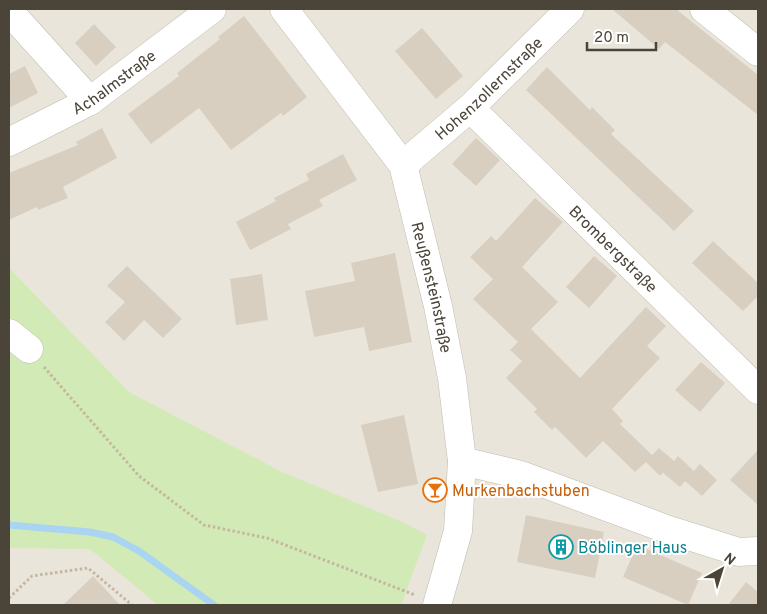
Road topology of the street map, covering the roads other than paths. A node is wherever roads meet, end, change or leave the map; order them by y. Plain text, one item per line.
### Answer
1 (212, 9) edge
2 (284, 9) edge
3 (570, 9) edge
4 (704, 9) edge
5 (9, 11) edge
6 (758, 52) edge
7 (90, 101) junction
8 (470, 108) junction
9 (9, 142) edge
10 (403, 165) junction
11 (758, 390) edge
12 (462, 461) junction
13 (758, 551) edge
14 (428, 601) edge

1 - 7 street, Achalmstraße
2 - 10 street, Reußensteinstraße
3 - 8 street, Hohenzollernstraße
4 - 6 street
5 - 7 street
7 - 9 street, Achalmstraße
8 - 10 street, Hohenzollernstraße
8 - 11 street, Brombergstraße
10 - 12 street, Reußensteinstraße
12 - 13 street
12 - 14 street, Reußensteinstraße

